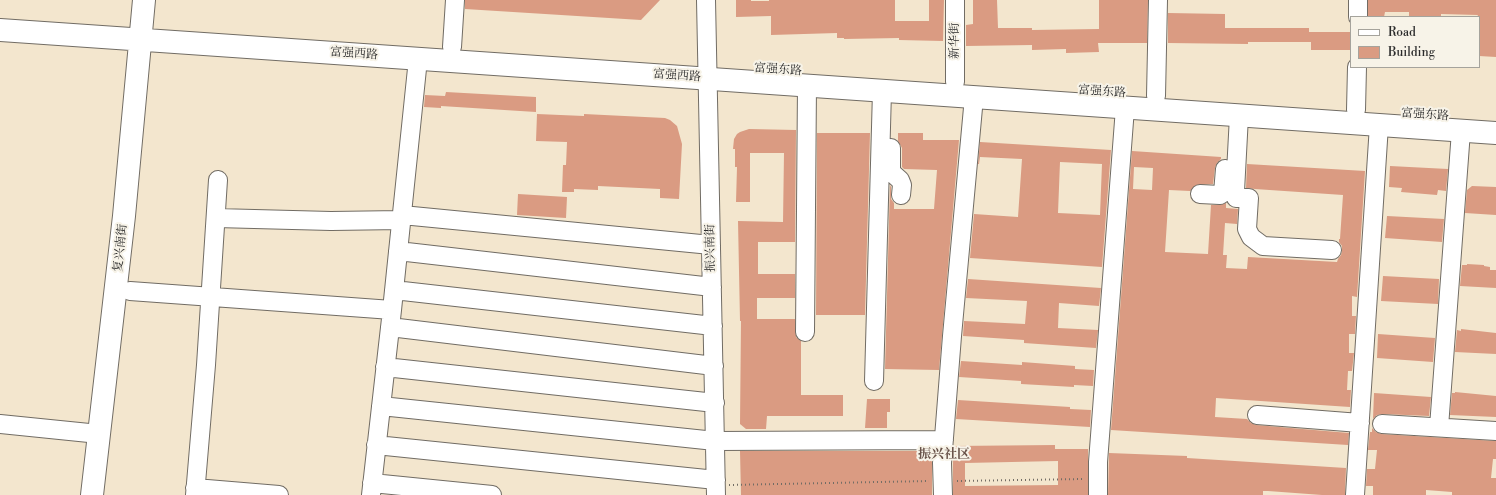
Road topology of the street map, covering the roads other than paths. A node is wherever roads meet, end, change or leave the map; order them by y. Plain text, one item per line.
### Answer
1 (144, 0) edge
2 (158, 0) edge
3 (455, 0) edge
4 (706, 0) edge
5 (955, 0) edge
6 (1158, 0) edge
7 (1358, 0) edge
8 (0, 16) edge
9 (1358, 16) edge
10 (0, 30) edge
11 (148, 33) junction
12 (452, 47) junction
13 (418, 59) junction
14 (1357, 68) edge
15 (707, 72) junction
16 (955, 82) junction
17 (807, 86) junction
18 (888, 91) junction
19 (1156, 96) junction
20 (974, 97) junction
21 (1125, 108) junction
22 (1356, 110) junction
23 (1234, 115) junction
24 (1496, 120) edge
25 (1379, 125) junction
26 (1461, 131) junction
27 (1496, 133) edge
28 (218, 180) dead end
29 (1200, 194) dead end
30 (901, 195) dead end
31 (216, 218) junction
32 (402, 218) junction
33 (711, 245) junction
34 (1332, 250) dead end
35 (398, 251) junction
36 (712, 287) junction
37 (394, 290) junction
38 (130, 291) junction
39 (211, 297) junction
40 (391, 319) junction
41 (713, 326) junction
42 (805, 332) dead end
43 (714, 366) junction
44 (386, 367) junction
45 (874, 382) dead end
46 (714, 403) junction
47 (381, 406) junction
48 (1257, 415) dead end
49 (1360, 423) junction
50 (0, 424) edge
51 (1382, 424) dead end
52 (1439, 427) junction
53 (1496, 431) edge
54 (99, 434) junction
55 (944, 440) junction
56 (715, 441) junction
57 (376, 445) junction
58 (716, 487) edge
59 (1098, 487) edge
60 (942, 488) edge
61 (371, 489) edge
62 (195, 491) edge
63 (92, 495) edge
64 (106, 495) edge
65 (279, 495) edge
66 (492, 495) edge
67 (1355, 495) edge

1 - 11 main road, 复兴南街
2 - 11 main road, 复兴南街
3 - 12 street
4 - 15 street, 振兴南街
5 - 16 street, 新华街
6 - 19 street
7 - 9 street
8 - 11 main road, 富强西路
10 - 11 main road, 富强西路
11 - 12 main road, 富强西路
11 - 13 main road, 富强西路
11 - 38 main road, 复兴南街
11 - 54 main road, 复兴南街
12 - 15 main road, 富强西路
13 - 15 main road, 富强西路
13 - 32 street
14 - 22 street
15 - 16 main road, 富强东路
15 - 17 main road, 富强东路
15 - 33 street, 振兴南街
16 - 19 main road, 富强东路
17 - 18 main road, 富强东路
17 - 42 street
18 - 20 main road, 富强东路
18 - 30 street
18 - 45 street
19 - 22 main road, 富强东路
20 - 21 main road, 富强东路
20 - 55 street
21 - 23 main road, 富强东路
21 - 59 street
22 - 24 main road, 富强东路
23 - 25 main road, 富强东路
23 - 29 street
23 - 34 street
25 - 26 main road, 富强东路
25 - 49 street
26 - 27 main road, 富强东路
26 - 52 street
28 - 31 street
31 - 32 street
31 - 39 street
32 - 33 street
32 - 35 street
33 - 36 street, 振兴南街
35 - 36 street
35 - 37 street
36 - 41 street, 振兴南街
37 - 40 street
37 - 41 street
38 - 39 street
38 - 64 main road, 复兴南街
39 - 40 street
39 - 62 street
40 - 43 street
40 - 44 street
41 - 43 street, 振兴南街
43 - 46 street, 振兴南街
44 - 46 street
44 - 47 street
46 - 56 street, 振兴南街
47 - 56 street
47 - 57 street
48 - 49 street
49 - 67 street
50 - 54 street
51 - 52 street
52 - 53 street
54 - 63 main road, 复兴南街
55 - 56 street
55 - 60 street
56 - 58 street, 振兴南街
57 - 58 street
57 - 61 street
61 - 66 street
62 - 65 street

